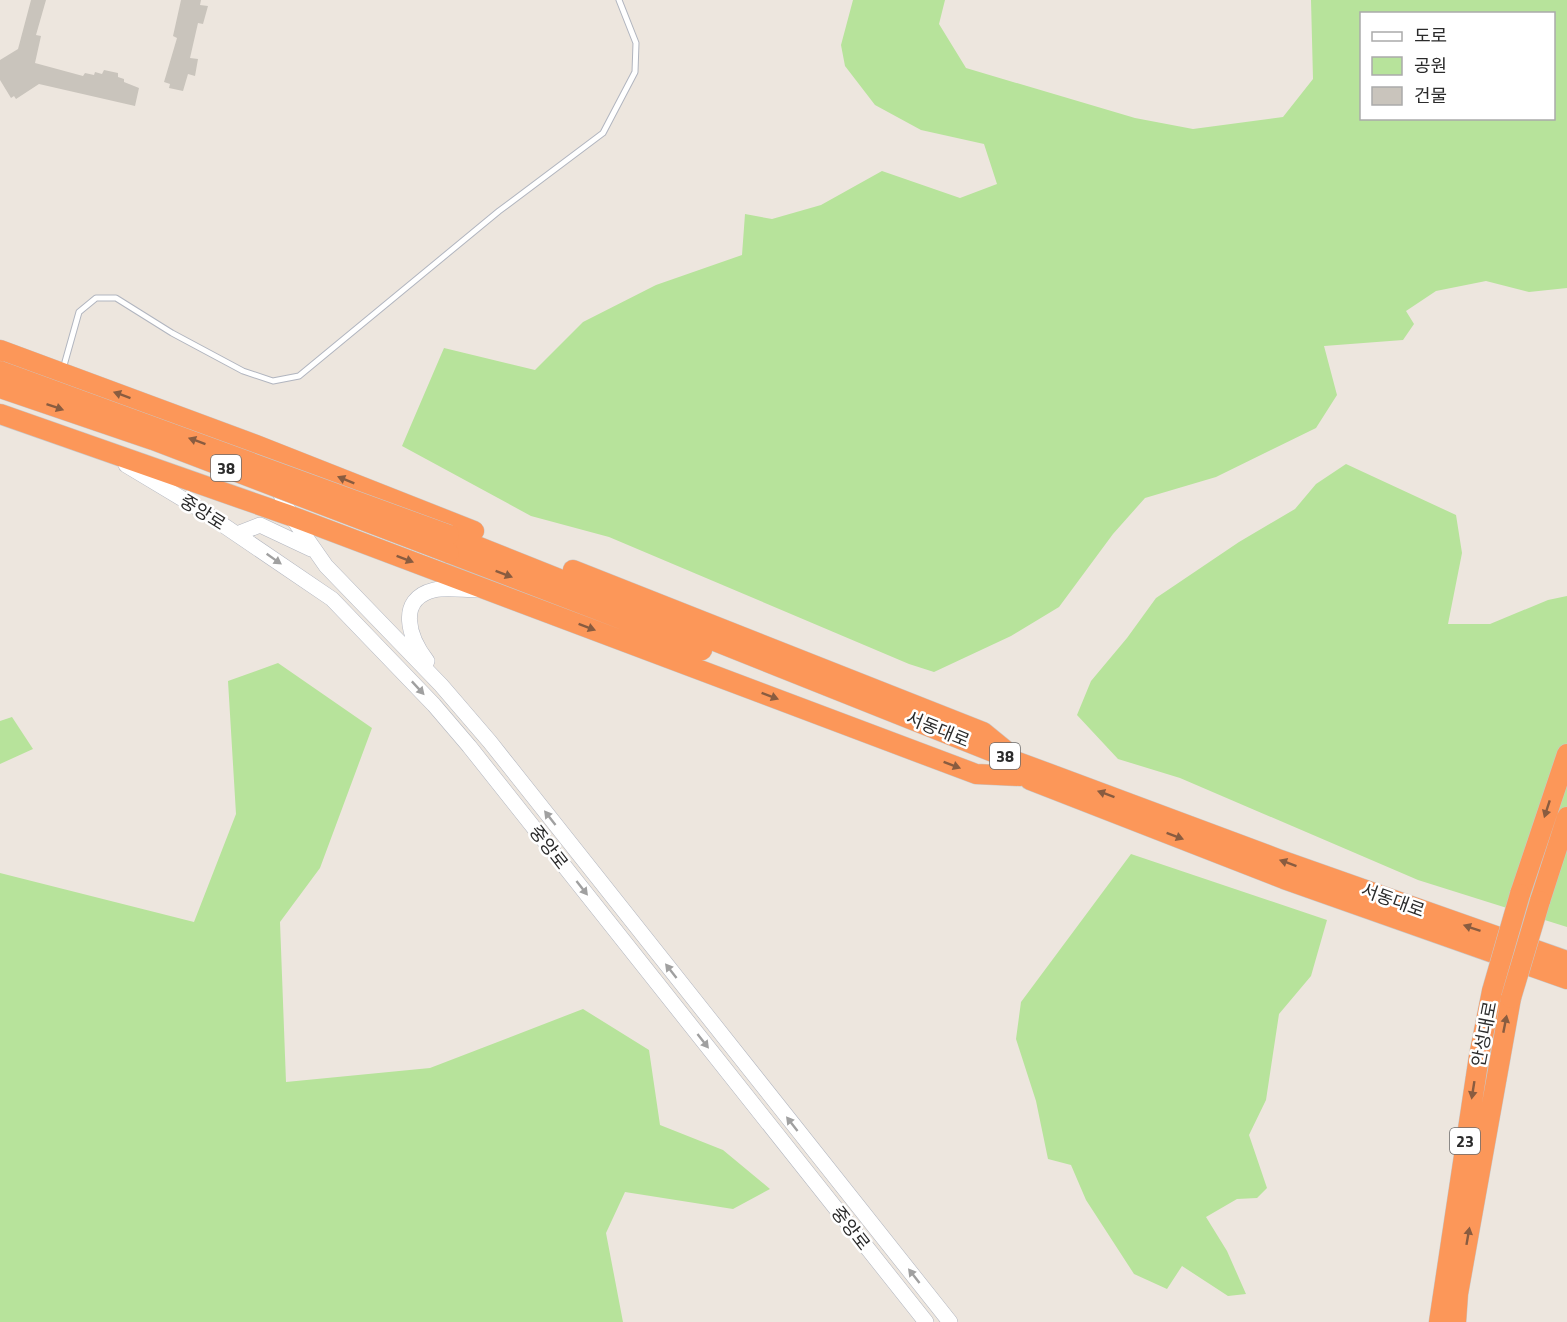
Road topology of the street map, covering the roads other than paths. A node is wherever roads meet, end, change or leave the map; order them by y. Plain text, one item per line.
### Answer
1 (619, 0) edge
2 (0, 350) edge
3 (0, 371) edge
4 (61, 373) junction
5 (0, 388) edge
6 (0, 414) edge
7 (256, 445) junction
8 (100, 449) junction
9 (389, 497) junction
10 (291, 516) junction
11 (237, 534) junction
12 (449, 544) junction
13 (372, 546) junction
14 (311, 549) junction
15 (487, 590) junction
16 (474, 723) junction
17 (1567, 754) edge
18 (1019, 769) junction
19 (1567, 817) edge
20 (1567, 961) edge
21 (1567, 979) edge
22 (1450, 1293) junction
23 (926, 1322) edge
24 (950, 1322) edge
25 (1439, 1322) edge
26 (1456, 1322) edge

1 - 4 lane
2 - 4 highway
12 -> 3 highway, 38, bridge
7 -> 4 highway
5 -> 12 highway, 38, bridge
6 - 8 highway
9 -> 7 highway
7 - 10 main road, 중앙로
8 - 10 highway
8 - 11 main road, 중앙로
9 - 13 highway
9 - 18 highway
10 - 13 highway
10 - 14 main road, 중앙로
11 - 14 main road
11 -> 23 main road, 중앙로
12 - 18 highway, 서동대로 / 38
13 -> 15 highway
14 - 16 main road, 중앙로
15 - 16 main road
15 -> 18 highway
24 -> 16 main road, 중앙로
17 -> 22 highway, 안성대로 / 23, bridge
20 -> 18 highway, 서동대로 / 38
18 -> 21 highway, 서동대로 / 38
22 -> 19 highway, 안성대로 / 23, bridge
22 - 25 highway, 안성대로 / 23
22 - 26 highway, 안성대로 / 23

